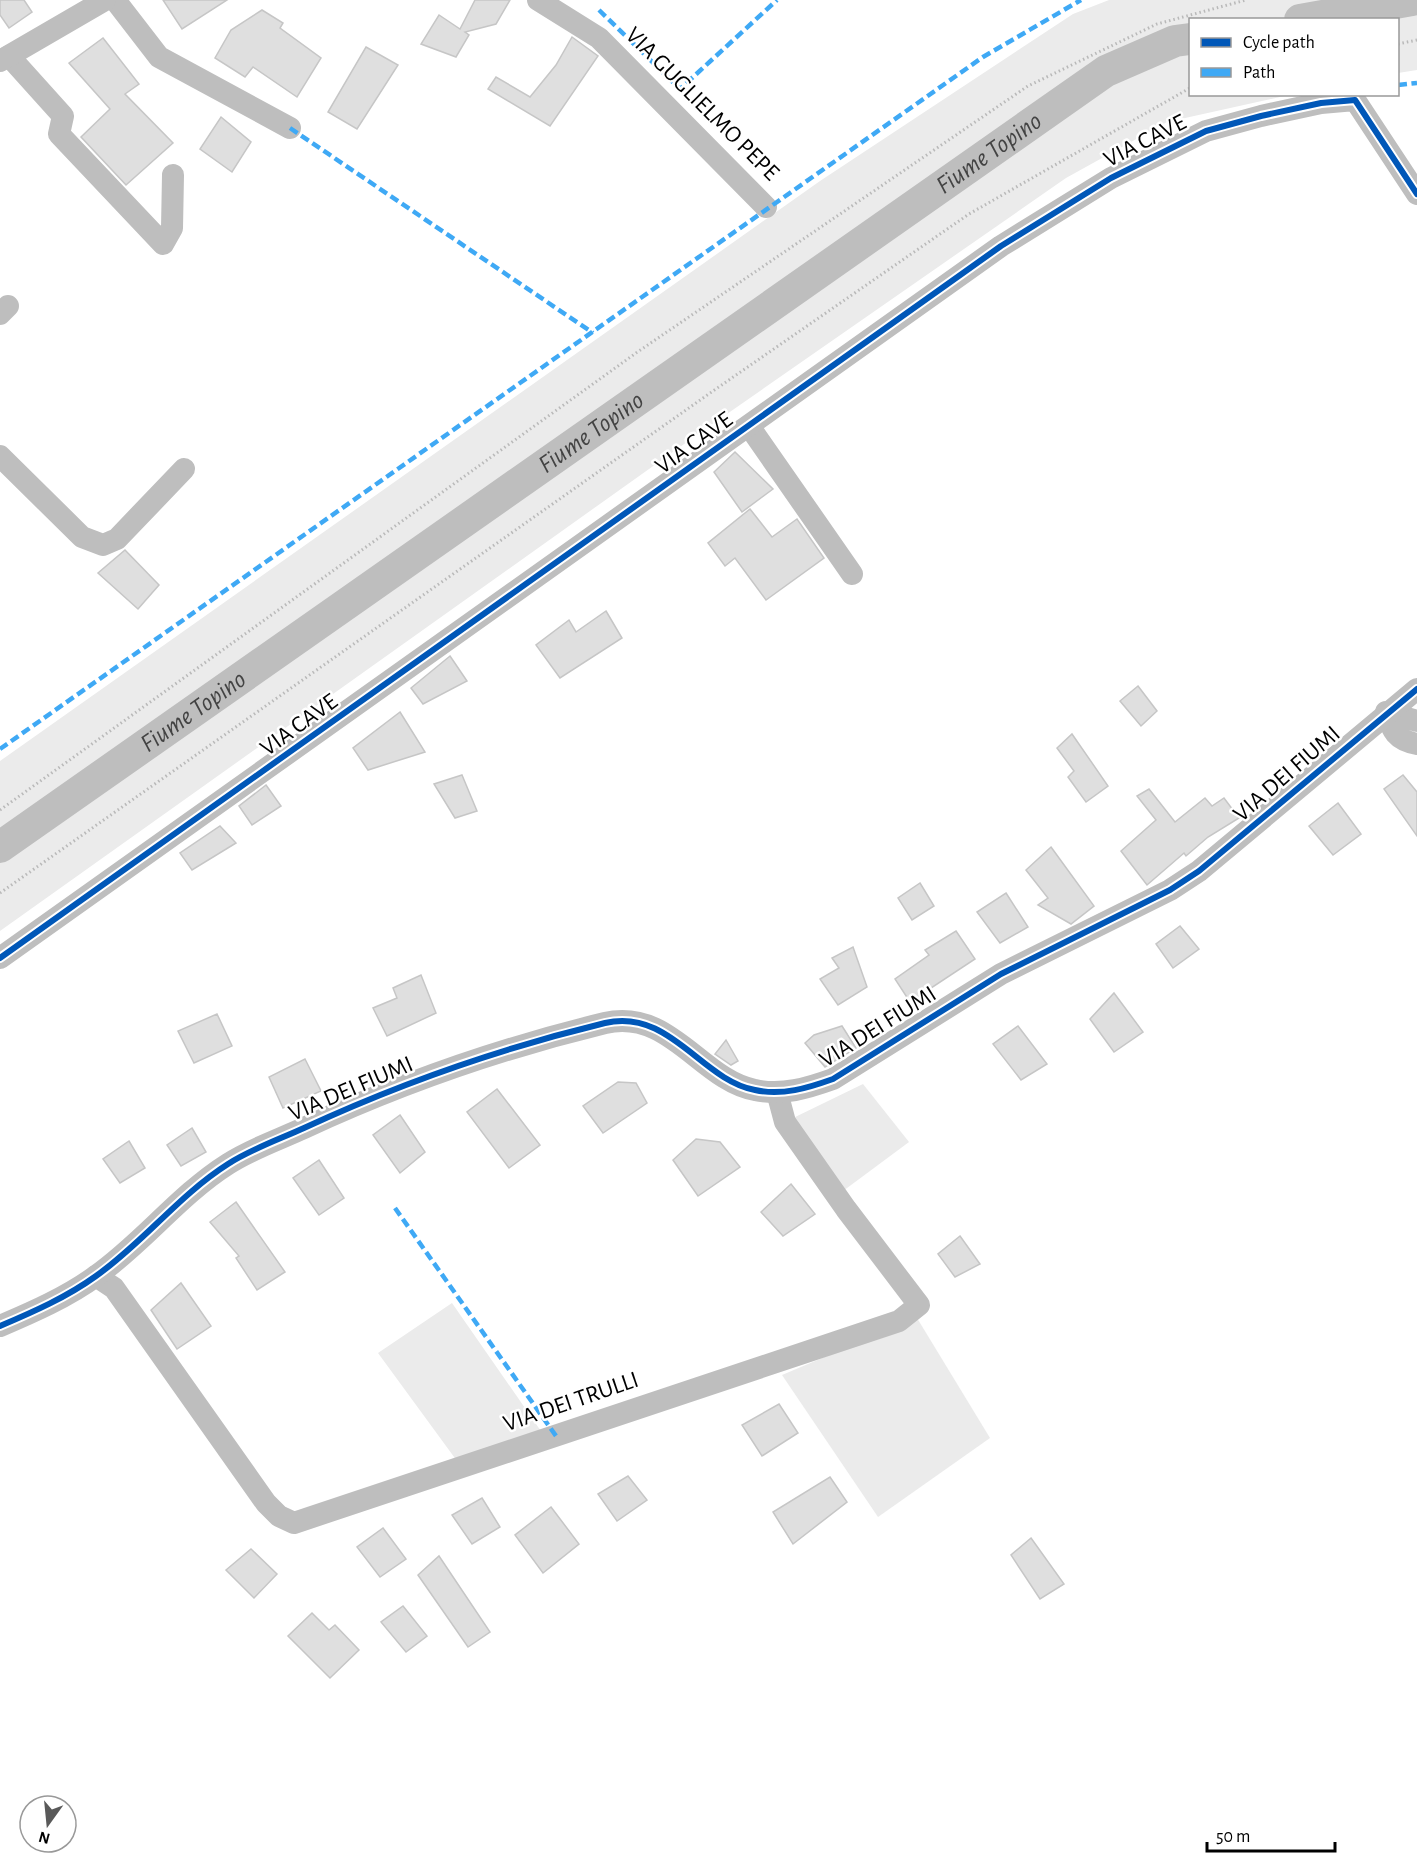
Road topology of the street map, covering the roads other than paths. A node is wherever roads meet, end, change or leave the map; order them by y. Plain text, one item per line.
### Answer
1 (105, 0) edge
2 (115, 0) edge
3 (538, 0) edge
4 (5, 58) edge
5 (290, 128) dead end
6 (173, 175) dead end
7 (1417, 194) edge
8 (766, 207) dead end
9 (749, 426) junction
10 (0, 456) edge
11 (184, 469) dead end
12 (852, 574) dead end
13 (1417, 689) edge
14 (1386, 712) junction
15 (1417, 721) edge
16 (1410, 742) edge
17 (1347, 745) junction
18 (0, 958) edge
19 (777, 1092) junction
20 (96, 1276) junction
21 (0, 1326) edge

1 - 4 street
2 - 5 street
3 - 8 street, VIA GUGLIELMO PEPE
4 - 6 street
7 - 9 street, VIA CAVE
9 - 12 street, VIA CAVE
9 - 18 street, VIA CAVE
10 - 11 street
13 - 14 street, VIA DEI FIUMI
14 - 15 street
14 - 16 street, VIA DEI FIUMI
14 - 17 street, VIA DEI FIUMI
16 - 17 street, VIA DEI FIUMI
17 - 19 street, VIA DEI FIUMI
19 - 20 street, VIA DEI FIUMI
19 - 20 street, VIA DEI TRULLI
20 - 21 street, VIA DEI FIUMI

